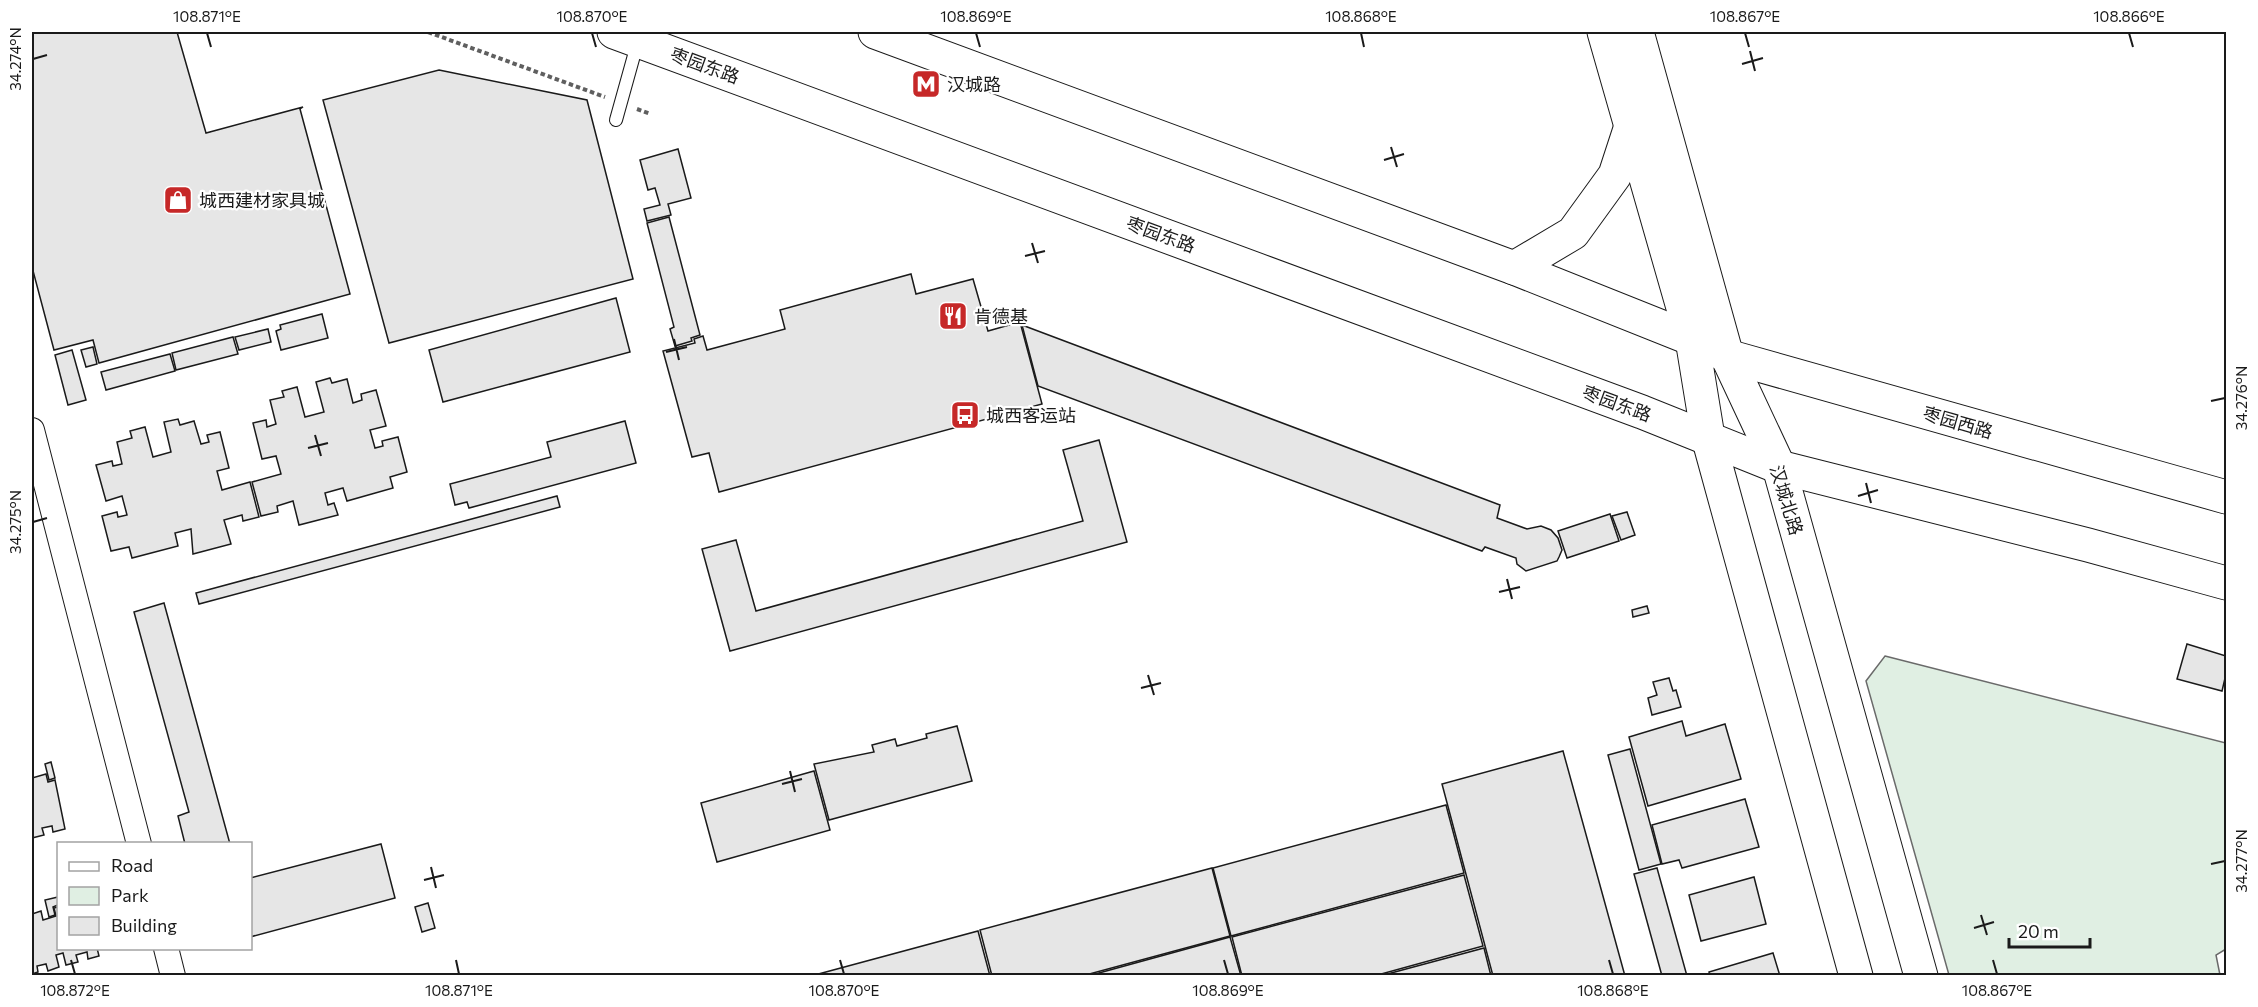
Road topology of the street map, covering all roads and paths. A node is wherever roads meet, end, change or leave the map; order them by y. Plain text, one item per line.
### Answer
1 (428, 32) edge
2 (875, 32) edge
3 (1604, 32) edge
4 (1637, 32) edge
5 (626, 36) edge
6 (621, 103) junction
7 (651, 114) dead end
8 (616, 120) dead end
9 (1631, 126) junction
10 (1514, 268) junction
11 (1692, 339) junction
12 (1726, 356) junction
13 (32, 430) edge
14 (1708, 437) junction
15 (1779, 467) junction
16 (2226, 497) edge
17 (2226, 583) edge
18 (139, 842) edge
19 (167, 950) edge
20 (173, 975) edge
21 (1856, 975) edge
22 (1921, 975) edge

1 - 6 path
2 - 10 main road
3 - 9 main road
4 - 12 main road, 汉城北路
5 - 6 lane
5 - 14 main road, 枣园东路
6 - 7 path
6 - 8 lane
9 - 10 main road
9 - 11 main road
10 - 11 main road
11 - 12 main road, 枣园西路
11 - 14 main road
12 - 15 main road, 汉城北路
12 - 16 main road, 枣园西路
13 - 18 street
14 - 15 main road
14 - 21 main road
15 - 17 main road
15 - 22 main road, 汉城北路
19 - 20 street

